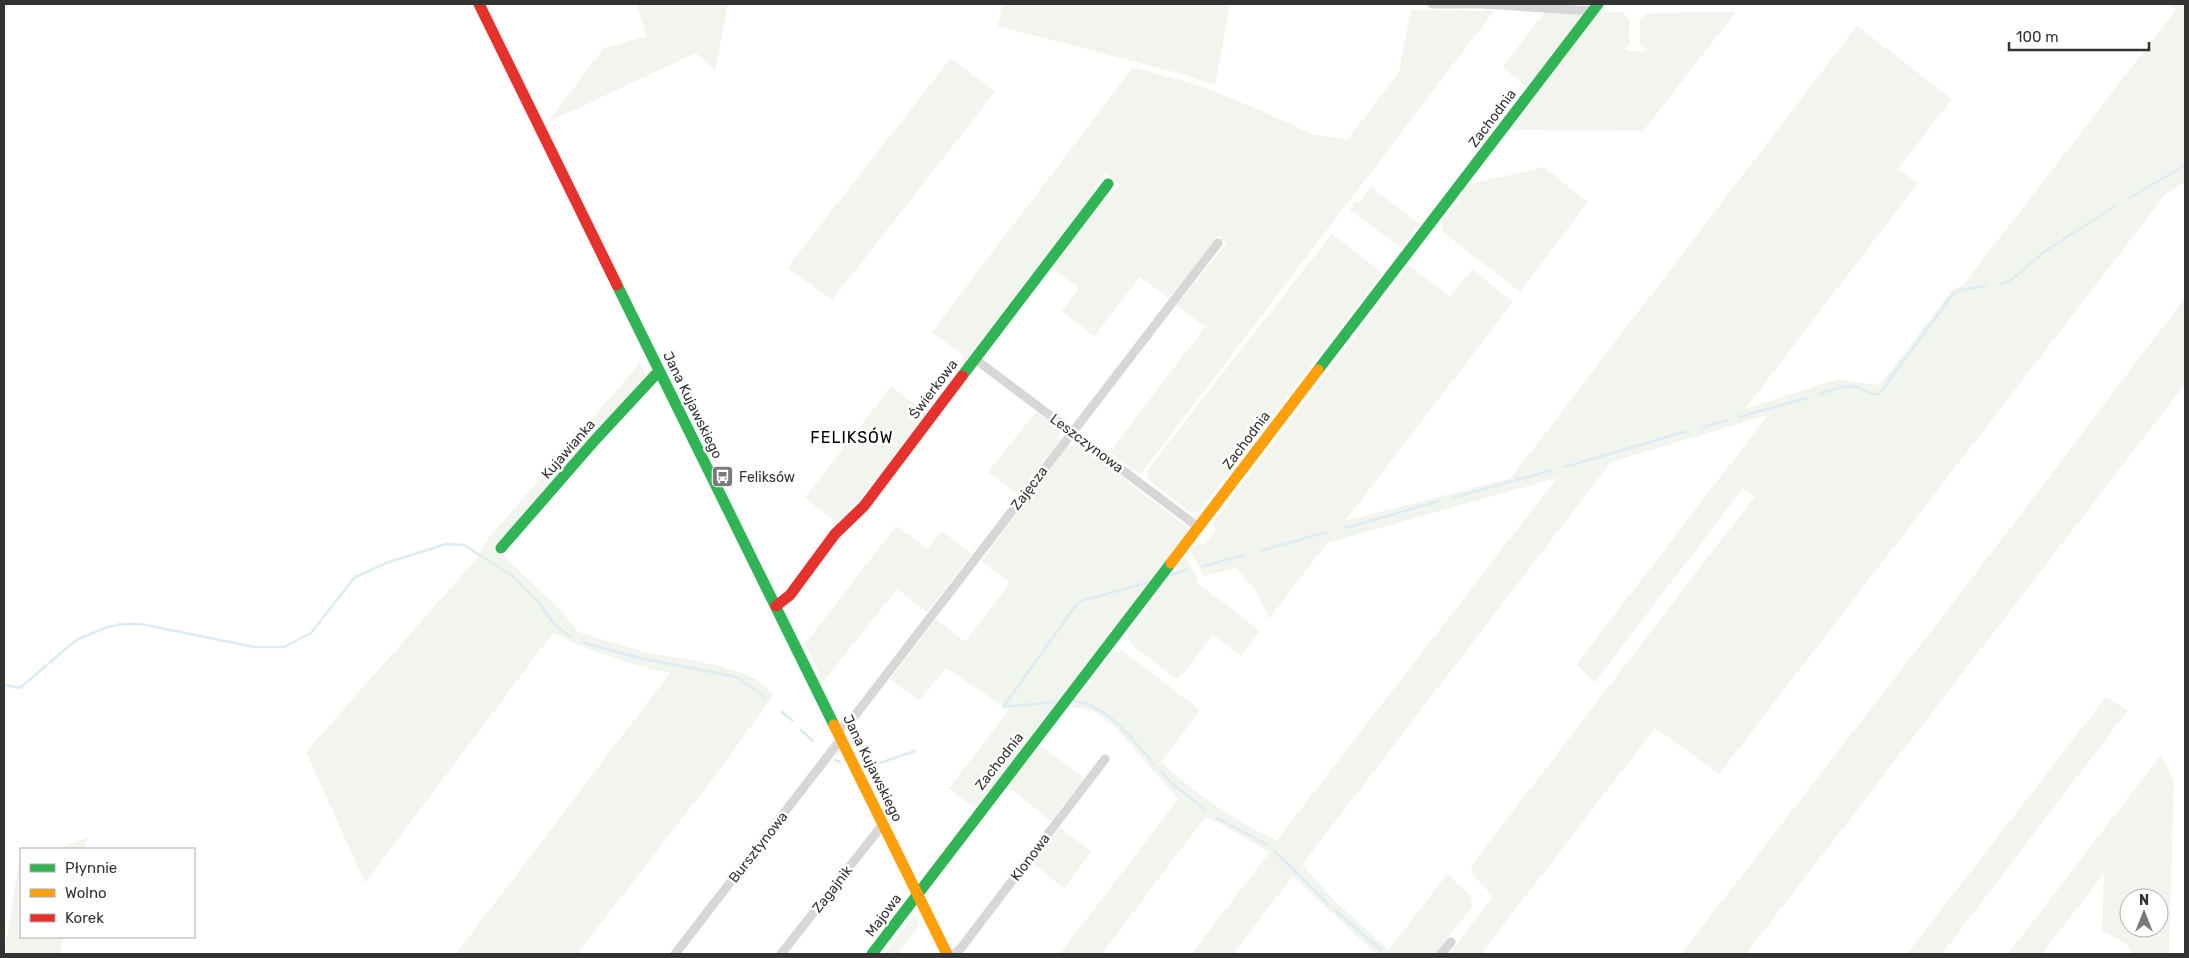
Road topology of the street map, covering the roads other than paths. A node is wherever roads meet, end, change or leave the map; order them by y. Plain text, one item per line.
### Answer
1 (479, 4) edge
2 (1432, 4) edge
3 (1595, 8) edge
4 (1108, 184) dead end
5 (1218, 242) dead end
6 (975, 359) junction
7 (659, 371) junction
8 (1072, 431) junction
9 (1198, 527) junction
10 (501, 548) dead end
11 (776, 606) junction
12 (840, 735) junction
13 (1104, 759) dead end
14 (884, 824) junction
15 (917, 894) junction
16 (1451, 942) dead end
17 (675, 954) edge
18 (781, 954) edge
19 (872, 954) edge
20 (947, 954) edge
21 (954, 954) edge
22 (1441, 954) edge

1 - 7 street, Jana Kujawskiego
2 - 3 street
3 - 9 street, Zachodnia
4 - 6 street, Świerkowa
5 - 8 street, Zajęcza
6 - 8 street, Leszczynowa
6 - 11 street, Świerkowa
7 - 10 street, Kujawianka
7 - 11 street, Jana Kujawskiego
8 - 9 street, Leszczynowa
8 - 12 street, Zajęcza
9 - 15 street, Zachodnia
11 - 12 street, Jana Kujawskiego
12 - 14 street, Jana Kujawskiego
12 - 17 street, Bursztynowa
13 - 21 street, Klonowa
14 - 15 street, Jana Kujawskiego
14 - 18 street, Zagajnik
15 - 19 street, Majowa
15 - 20 street, Jana Kujawskiego
16 - 22 street

